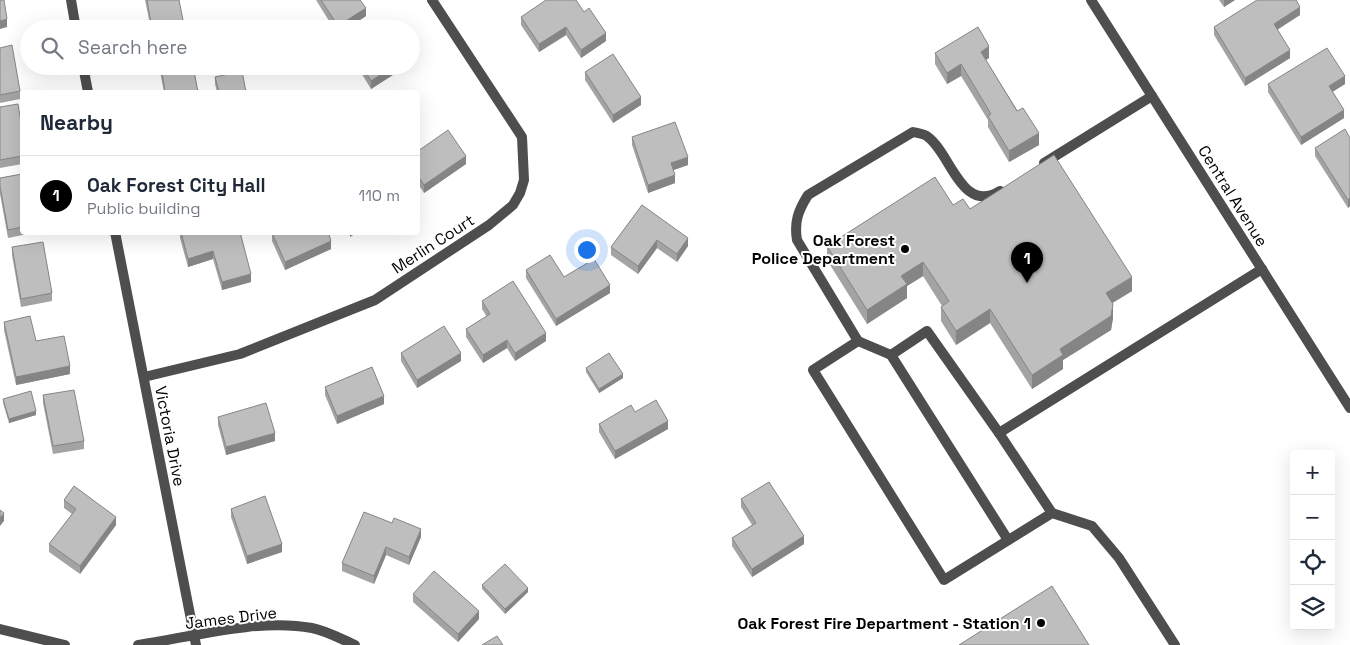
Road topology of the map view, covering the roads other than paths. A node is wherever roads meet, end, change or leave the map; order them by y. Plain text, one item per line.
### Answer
1 (71, 0) edge
2 (432, 0) edge
3 (1090, 0) edge
4 (74, 20) edge
5 (85, 75) edge
6 (88, 90) edge
7 (1152, 96) junction
8 (1032, 171) edge
9 (1008, 186) edge
10 (117, 235) edge
11 (1262, 270) junction
12 (858, 341) junction
13 (891, 355) junction
14 (144, 377) junction
15 (1350, 408) edge
16 (999, 433) junction
17 (1052, 513) junction
18 (1008, 540) junction
19 (0, 629) edge
20 (195, 641) edge
21 (65, 645) edge
22 (138, 645) edge
23 (355, 645) edge
24 (1176, 645) edge

1 - 4 street
2 - 14 street, Merlin Court
3 - 7 street, Central Avenue
5 - 6 street
7 - 8 street
7 - 11 street, Central Avenue
9 - 12 street
10 - 14 street, Victoria Drive
11 - 15 street, Central Avenue
11 - 16 street
12 - 13 street
12 - 18 street
13 - 16 street
13 - 18 street
14 - 20 street, Victoria Drive
16 - 17 street
17 - 18 street
17 - 24 street
19 - 21 street
20 - 22 street, James Drive
20 - 23 street, James Drive

